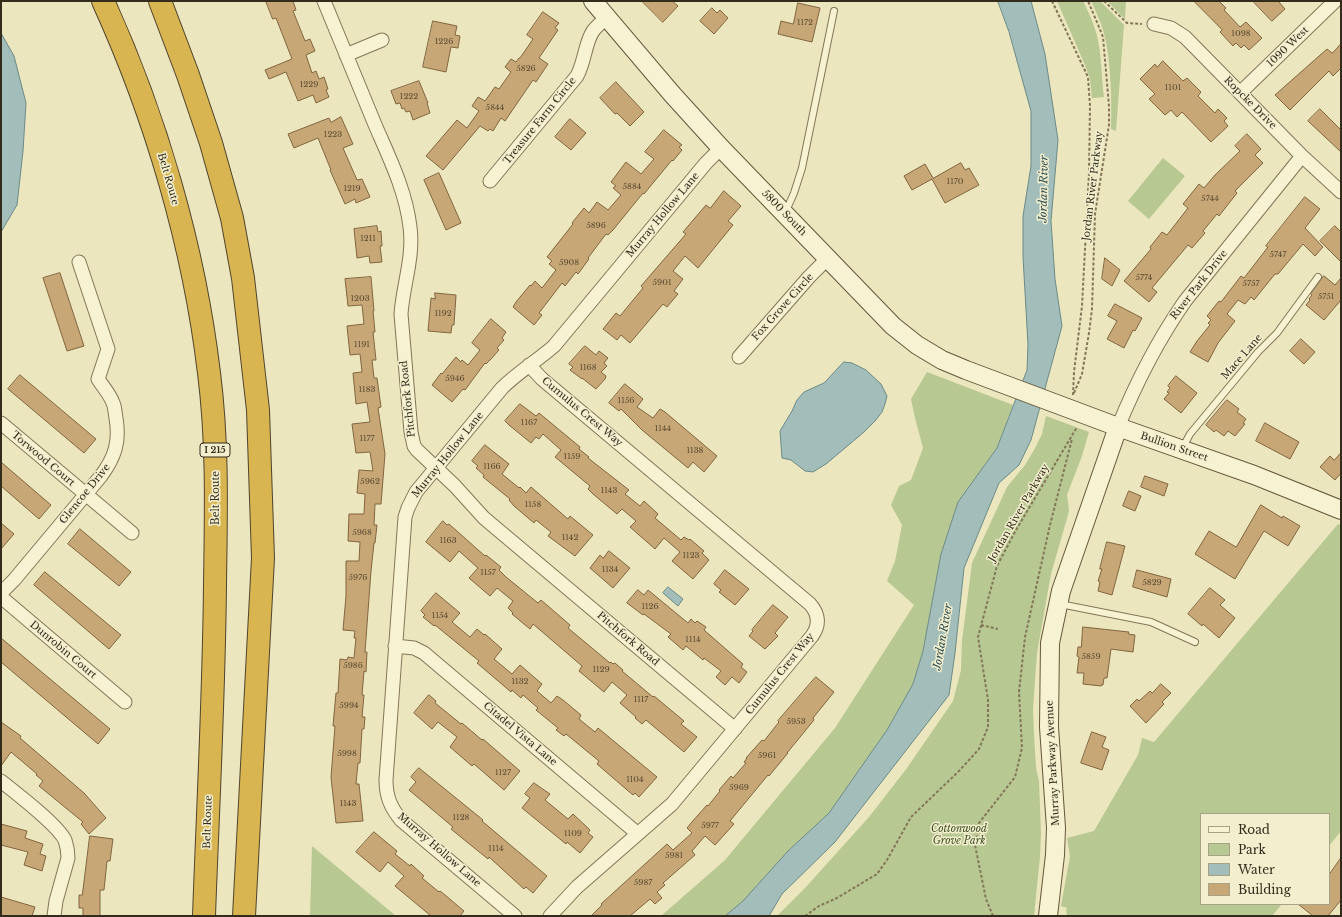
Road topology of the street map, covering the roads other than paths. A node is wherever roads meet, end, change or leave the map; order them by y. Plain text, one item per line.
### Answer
1 (103, 1) edge
2 (160, 1) edge
3 (324, 1) edge
4 (593, 1) edge
5 (1335, 1) edge
6 (834, 11) dead end
7 (607, 17) junction
8 (1154, 24) road end
9 (382, 40) dead end
10 (346, 55) junction
11 (1240, 93) junction
12 (721, 148) junction
13 (1302, 156) junction
14 (490, 181) dead end
15 (1341, 192) edge
16 (784, 214) junction
17 (827, 259) junction
18 (80, 262) dead end
19 (1318, 277) dead end
20 (739, 357) dead end
21 (529, 365) junction
22 (1006, 385) joint
23 (1, 423) edge
24 (1118, 427) junction
25 (1181, 450) junction
26 (435, 468) junction
27 (86, 494) junction
28 (1341, 510) edge
29 (132, 533) dead end
30 (1, 593) edge
31 (1, 597) edge
32 (1058, 603) junction
33 (1195, 642) dead end
34 (396, 646) junction
35 (125, 702) dead end
36 (735, 729) junction
37 (1, 781) edge
38 (638, 834) junction
39 (54, 916) edge
40 (204, 916) edge
41 (244, 916) edge
42 (515, 916) edge
43 (550, 916) edge
44 (1048, 916) edge

1 - 40 highway, Belt Route / I 215
2 - 41 highway
3 - 10 street, Pitchfork Road
4 - 7 street, 5800 South
5 - 11 street, 1090 West
6 - 16 lane
7 - 12 street, 5800 South
7 - 14 street, Treasure Farm Circle
8 - 11 street, Ropcke Drive
9 - 10 street
10 - 26 street, Pitchfork Road
11 - 13 street, Ropcke Drive
12 - 16 street, 5800 South
12 - 21 street, Murray Hollow Lane
13 - 15 street, Ropcke Drive
13 - 24 street, River Park Drive
16 - 17 street, 5800 South
17 - 20 street, Fox Grove Circle
17 - 22 street, 5800 South
18 - 27 street, Glencoe Drive
19 - 25 lane, Mace Lane
21 - 26 street, Murray Hollow Lane
21 - 36 street, Cumulus Crest Way
22 - 24 street, Bullion Street
23 - 27 street, Torwood Court
24 - 25 street, Bullion Street
24 - 32 street, Murray Parkway Avenue
25 - 28 street, Bullion Street
26 - 34 street, Murray Hollow Lane
26 - 36 street, Pitchfork Road
27 - 29 street, Torwood Court
27 - 30 street, Glencoe Drive
31 - 35 street, Dunrobin Court
32 - 33 lane
32 - 44 street, Murray Parkway Avenue
34 - 38 street, Citadel Vista Lane
34 - 42 street, Murray Hollow Lane
36 - 38 street, Cumulus Crest Way
37 - 39 street
38 - 43 street, Cumulus Crest Way

